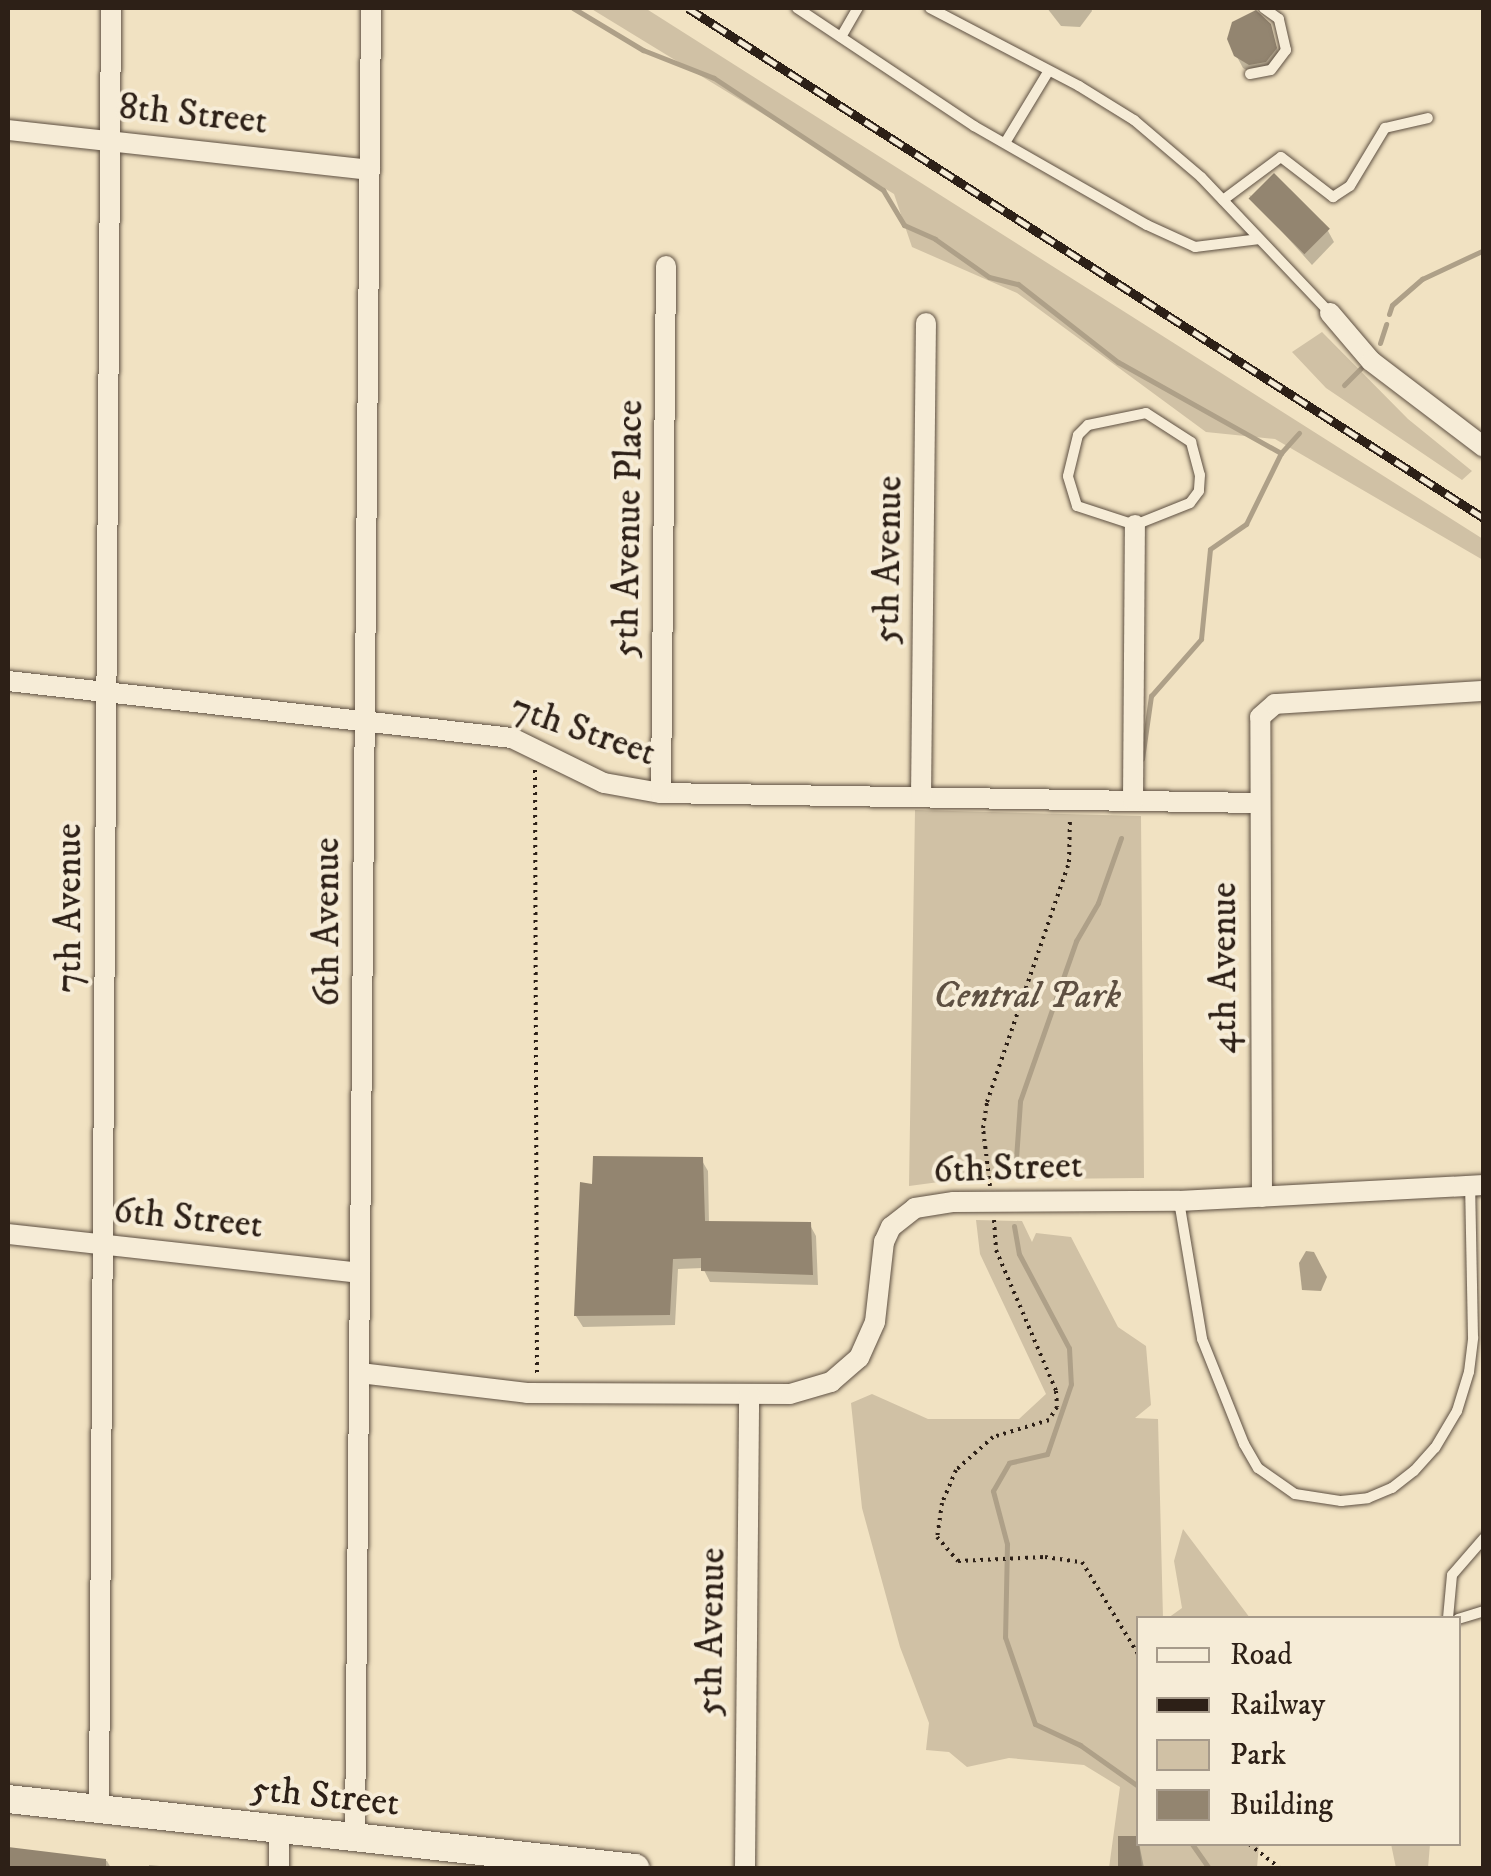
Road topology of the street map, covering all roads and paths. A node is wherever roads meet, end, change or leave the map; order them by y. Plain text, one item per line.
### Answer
1 (111, 8) edge
2 (371, 8) edge
3 (796, 8) edge
4 (858, 8) edge
5 (930, 8) edge
6 (1264, 8) edge
7 (840, 37) junction
8 (1048, 72) junction
9 (1250, 74) dead end
10 (1428, 118) dead end
11 (8, 130) edge
12 (110, 141) junction
13 (1004, 143) junction
14 (370, 170) junction
15 (1222, 200) junction
16 (1260, 239) junction
17 (666, 266) dead end
18 (1330, 313) joint
19 (926, 324) dead end
20 (1484, 448) edge
21 (1135, 525) junction
22 (8, 682) edge
23 (1484, 691) edge
24 (106, 692) junction
25 (365, 721) junction
26 (535, 746) junction
27 (660, 794) junction
28 (921, 797) junction
29 (1132, 801) junction
30 (1259, 803) junction
31 (1477, 1185) edge
32 (1262, 1198) junction
33 (1179, 1201) junction
34 (8, 1234) edge
35 (102, 1245) junction
36 (360, 1273) junction
37 (360, 1373) junction
38 (537, 1393) junction
39 (749, 1396) junction
40 (1484, 1538) edge
41 (996, 1560) dead end
42 (1448, 1616) edge
43 (1136, 1651) edge
44 (8, 1799) edge
45 (99, 1810) junction
46 (279, 1829) junction
47 (355, 1838) junction
48 (1252, 1846) edge
49 (492, 1861) edge
50 (589, 1866) edge
51 (279, 1868) edge
52 (635, 1868) edge
53 (745, 1868) edge
54 (1280, 1868) edge

1 - 12 street, 7th Avenue
2 - 14 street, 6th Avenue
3 - 7 lane
4 - 7 lane
5 - 8 lane
6 - 9 lane
7 - 13 lane
8 - 13 lane
8 - 15 lane
10 - 15 lane
11 - 12 street, 8th Street
12 - 14 street, 8th Street
12 - 24 street, 7th Avenue
13 - 16 lane
14 - 25 street, 6th Avenue
15 - 16 lane
16 - 18 lane
17 - 27 street, 5th Avenue Place
18 - 20 street
19 - 28 street, 5th Avenue
21 - 21 lane
21 - 29 street
22 - 24 street, 7th Street
23 - 30 street, 4th Avenue
24 - 25 street, 7th Street
24 - 35 street, 7th Avenue
25 - 26 street, 7th Street
25 - 36 street, 6th Avenue
26 - 27 street, 7th Street
26 - 38 path
27 - 28 street, 7th Street
28 - 29 street, 7th Street
29 - 30 street, 7th Street
30 - 32 street, 4th Avenue
31 - 32 street, 6th Street
31 - 33 lane
32 - 33 street, 6th Street
33 - 39 street, 6th Street
34 - 35 street, 6th Street
35 - 36 street, 6th Street
35 - 45 street, 7th Avenue
36 - 37 street, 6th Avenue
37 - 38 street, 6th Street
37 - 47 street, 6th Avenue
38 - 39 street, 6th Street
39 - 53 street, 5th Avenue
40 - 42 lane
41 - 43 path
44 - 45 street, 5th Street
45 - 46 street, 5th Street
46 - 47 street, 5th Street
46 - 51 street
47 - 49 street, 5th Street
48 - 54 path
49 - 50 street, 5th Street
50 - 52 street, 5th Street

